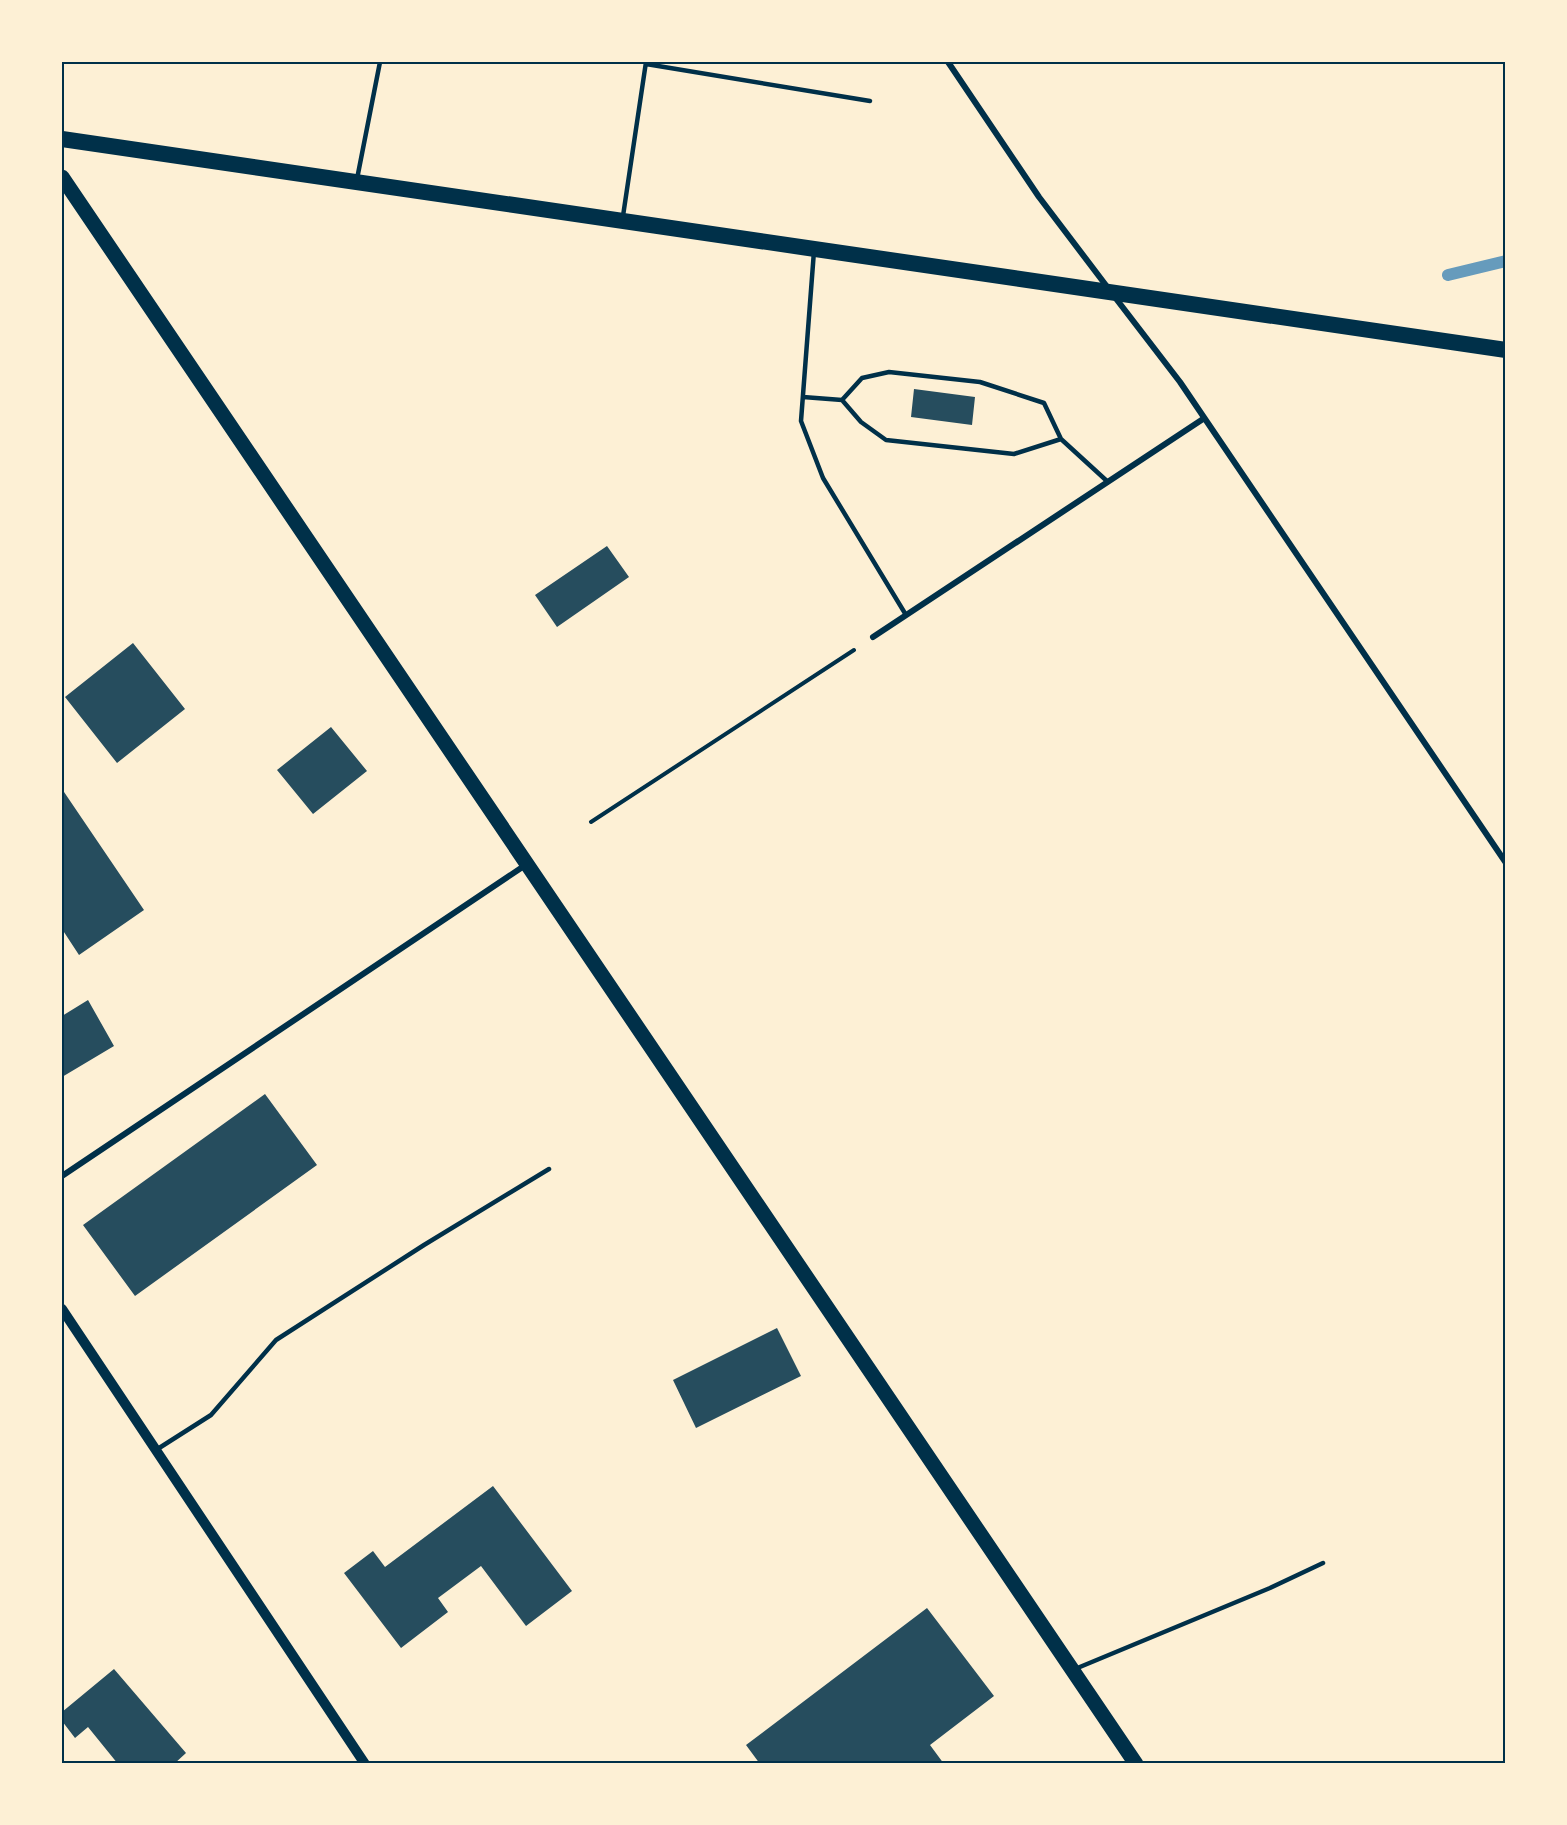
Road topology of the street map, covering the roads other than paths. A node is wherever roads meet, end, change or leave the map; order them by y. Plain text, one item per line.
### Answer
1 (380, 62) edge
2 (948, 62) edge
3 (646, 63) edge
4 (870, 101) dead end
5 (62, 139) edge
6 (62, 177) edge
7 (356, 181) junction
8 (622, 220) junction
9 (814, 248) junction
10 (1111, 292) junction
11 (1506, 350) edge
12 (803, 397) junction
13 (842, 400) junction
14 (1203, 419) junction
15 (1060, 439) junction
16 (1108, 482) junction
17 (906, 615) junction
18 (873, 637) road end
19 (1506, 863) edge
20 (528, 864) junction
21 (549, 1169) dead end
22 (62, 1176) edge
23 (62, 1309) edge
24 (156, 1450) junction
25 (1323, 1563) dead end
26 (1072, 1670) junction
27 (365, 1764) edge
28 (1136, 1764) edge

1 - 7 lane
2 - 10 street
3 - 4 lane
3 - 8 lane
5 - 7 highway
6 - 20 main road
7 - 8 highway
8 - 9 highway
9 - 10 highway
9 - 12 lane
10 - 11 highway
10 - 14 street
12 - 13 lane
12 - 17 lane
13 - 15 lane
13 - 15 lane
14 - 16 street
14 - 19 street
15 - 16 lane
16 - 17 street
17 - 18 street
20 - 22 street
20 - 26 main road
21 - 24 lane
23 - 24 street
24 - 27 street
25 - 26 lane
26 - 28 main road

